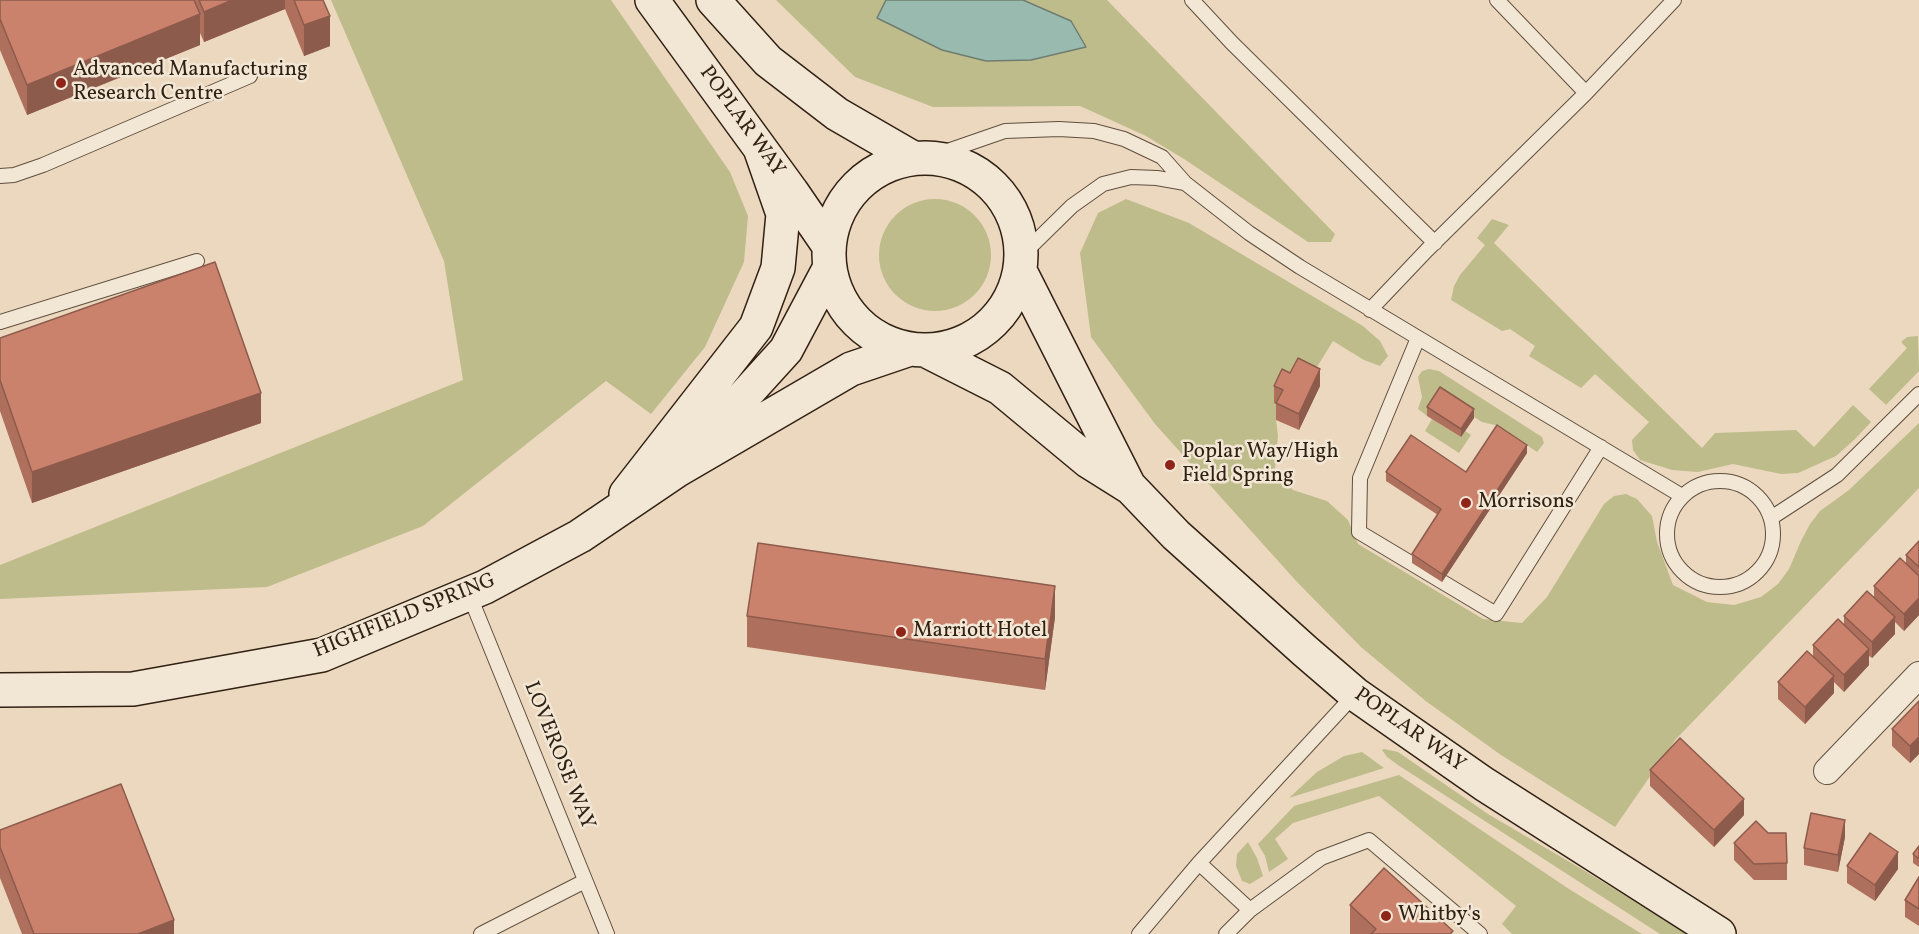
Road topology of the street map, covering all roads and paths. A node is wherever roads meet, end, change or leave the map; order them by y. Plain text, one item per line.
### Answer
1 (652, 0) edge
2 (713, 0) edge
3 (1192, 0) edge
4 (1497, 0) edge
5 (1674, 0) edge
6 (250, 76) dead end
7 (1586, 93) junction
8 (761, 151) junction
9 (920, 158) junction
10 (0, 176) edge
11 (1185, 183) junction
12 (1435, 243) junction
13 (829, 257) junction
14 (197, 261) dead end
15 (1020, 264) junction
16 (1370, 310) junction
17 (0, 322) edge
18 (1418, 338) junction
19 (917, 350) junction
20 (1919, 394) edge
21 (1601, 447) junction
22 (676, 471) junction
23 (1131, 488) junction
24 (1682, 496) junction
25 (1771, 518) junction
26 (606, 519) junction
27 (469, 594) junction
28 (1919, 675) edge
29 (0, 690) edge
30 (1355, 694) junction
31 (1827, 771) dead end
32 (1199, 863) junction
33 (585, 881) junction
34 (1250, 910) junction
35 (481, 934) edge
36 (607, 934) edge
37 (1139, 934) edge
38 (1226, 934) edge
39 (1480, 934) edge
40 (1719, 934) edge

1 - 8 main road, POPLAR WAY
2 - 9 main road, POPLAR WAY
3 - 12 lane
4 - 7 lane
5 - 7 lane
6 - 10 lane
7 - 12 lane
8 - 13 main road, POPLAR WAY
8 - 26 main road
9 - 11 lane
9 - 13 main road, POPLAR WAY
9 - 15 main road, POPLAR WAY
11 - 15 lane
11 - 16 lane
12 - 16 lane
13 - 19 main road, POPLAR WAY
13 - 22 main road, HIGHFIELD SPRING
14 - 17 lane
15 - 19 main road, POPLAR WAY
15 - 23 main road, POPLAR WAY
16 - 18 lane
18 - 21 lane
18 - 21 lane
19 - 22 main road, HIGHFIELD SPRING
19 - 23 main road, POPLAR WAY
20 - 25 lane
21 - 24 lane
22 - 26 main road, HIGHFIELD SPRING
23 - 30 main road, POPLAR WAY
24 - 25 lane
24 - 25 lane
26 - 27 main road, HIGHFIELD SPRING
27 - 29 main road, HIGHFIELD SPRING
27 - 33 lane, LOVEROSE WAY
28 - 31 street
30 - 32 lane
30 - 40 main road, POPLAR WAY
32 - 34 lane
32 - 37 lane
33 - 35 lane
33 - 36 lane, LOVEROSE WAY
34 - 38 lane
34 - 39 lane

